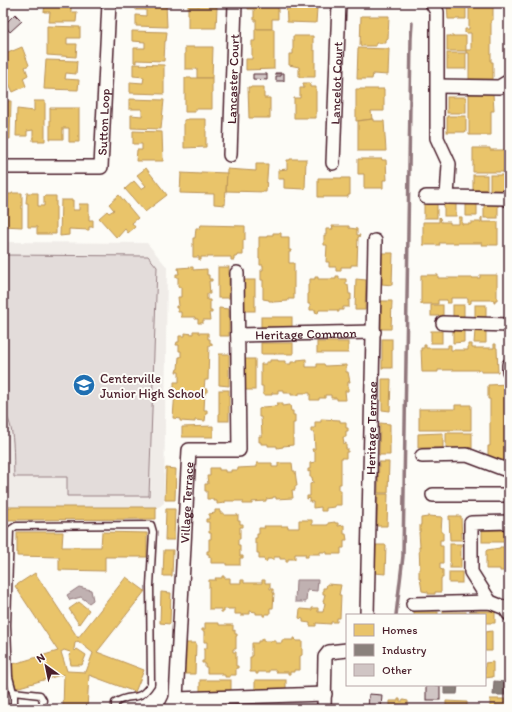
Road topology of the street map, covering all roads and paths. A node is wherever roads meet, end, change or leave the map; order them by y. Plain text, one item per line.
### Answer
1 (109, 3) edge
2 (234, 3) edge
3 (339, 3) edge
4 (432, 3) edge
5 (509, 81) edge
6 (438, 86) junction
7 (230, 155) dead end
8 (333, 163) dead end
9 (3, 166) edge
10 (426, 197) dead end
11 (447, 197) junction
12 (509, 200) edge
13 (375, 241) dead end
14 (237, 273) dead end
15 (443, 323) dead end
16 (509, 324) edge
17 (374, 332) junction
18 (238, 335) junction
19 (509, 365) edge
20 (509, 371) edge
21 (422, 456) dead end
22 (509, 469) edge
23 (433, 495) dead end
24 (509, 495) edge
25 (509, 522) edge
26 (490, 602) junction
27 (413, 604) dead end
28 (367, 614) edge
29 (509, 614) edge
30 (346, 650) edge
31 (13, 692) junction
32 (324, 694) junction
33 (173, 704) edge
34 (14, 709) edge
35 (42, 709) edge
36 (115, 709) edge
37 (324, 709) edge

1 - 9 street, Sutton Loop
2 - 7 street, Lancaster Court
3 - 8 street, Lancelot Court
4 - 6 street
5 - 6 street
6 - 11 street
10 - 11 street
11 - 12 street
13 - 17 street, Heritage Terrace
14 - 18 street, Village Terrace
15 - 16 street
17 - 18 street, Heritage Common
17 - 28 street, Heritage Terrace
18 - 33 street, Village Terrace
19 - 20 street
21 - 22 street
23 - 24 street
25 - 26 street
26 - 27 street
26 - 29 street
30 - 32 street
31 - 34 lane
31 - 35 lane
31 - 36 lane
32 - 33 street
32 - 37 street

